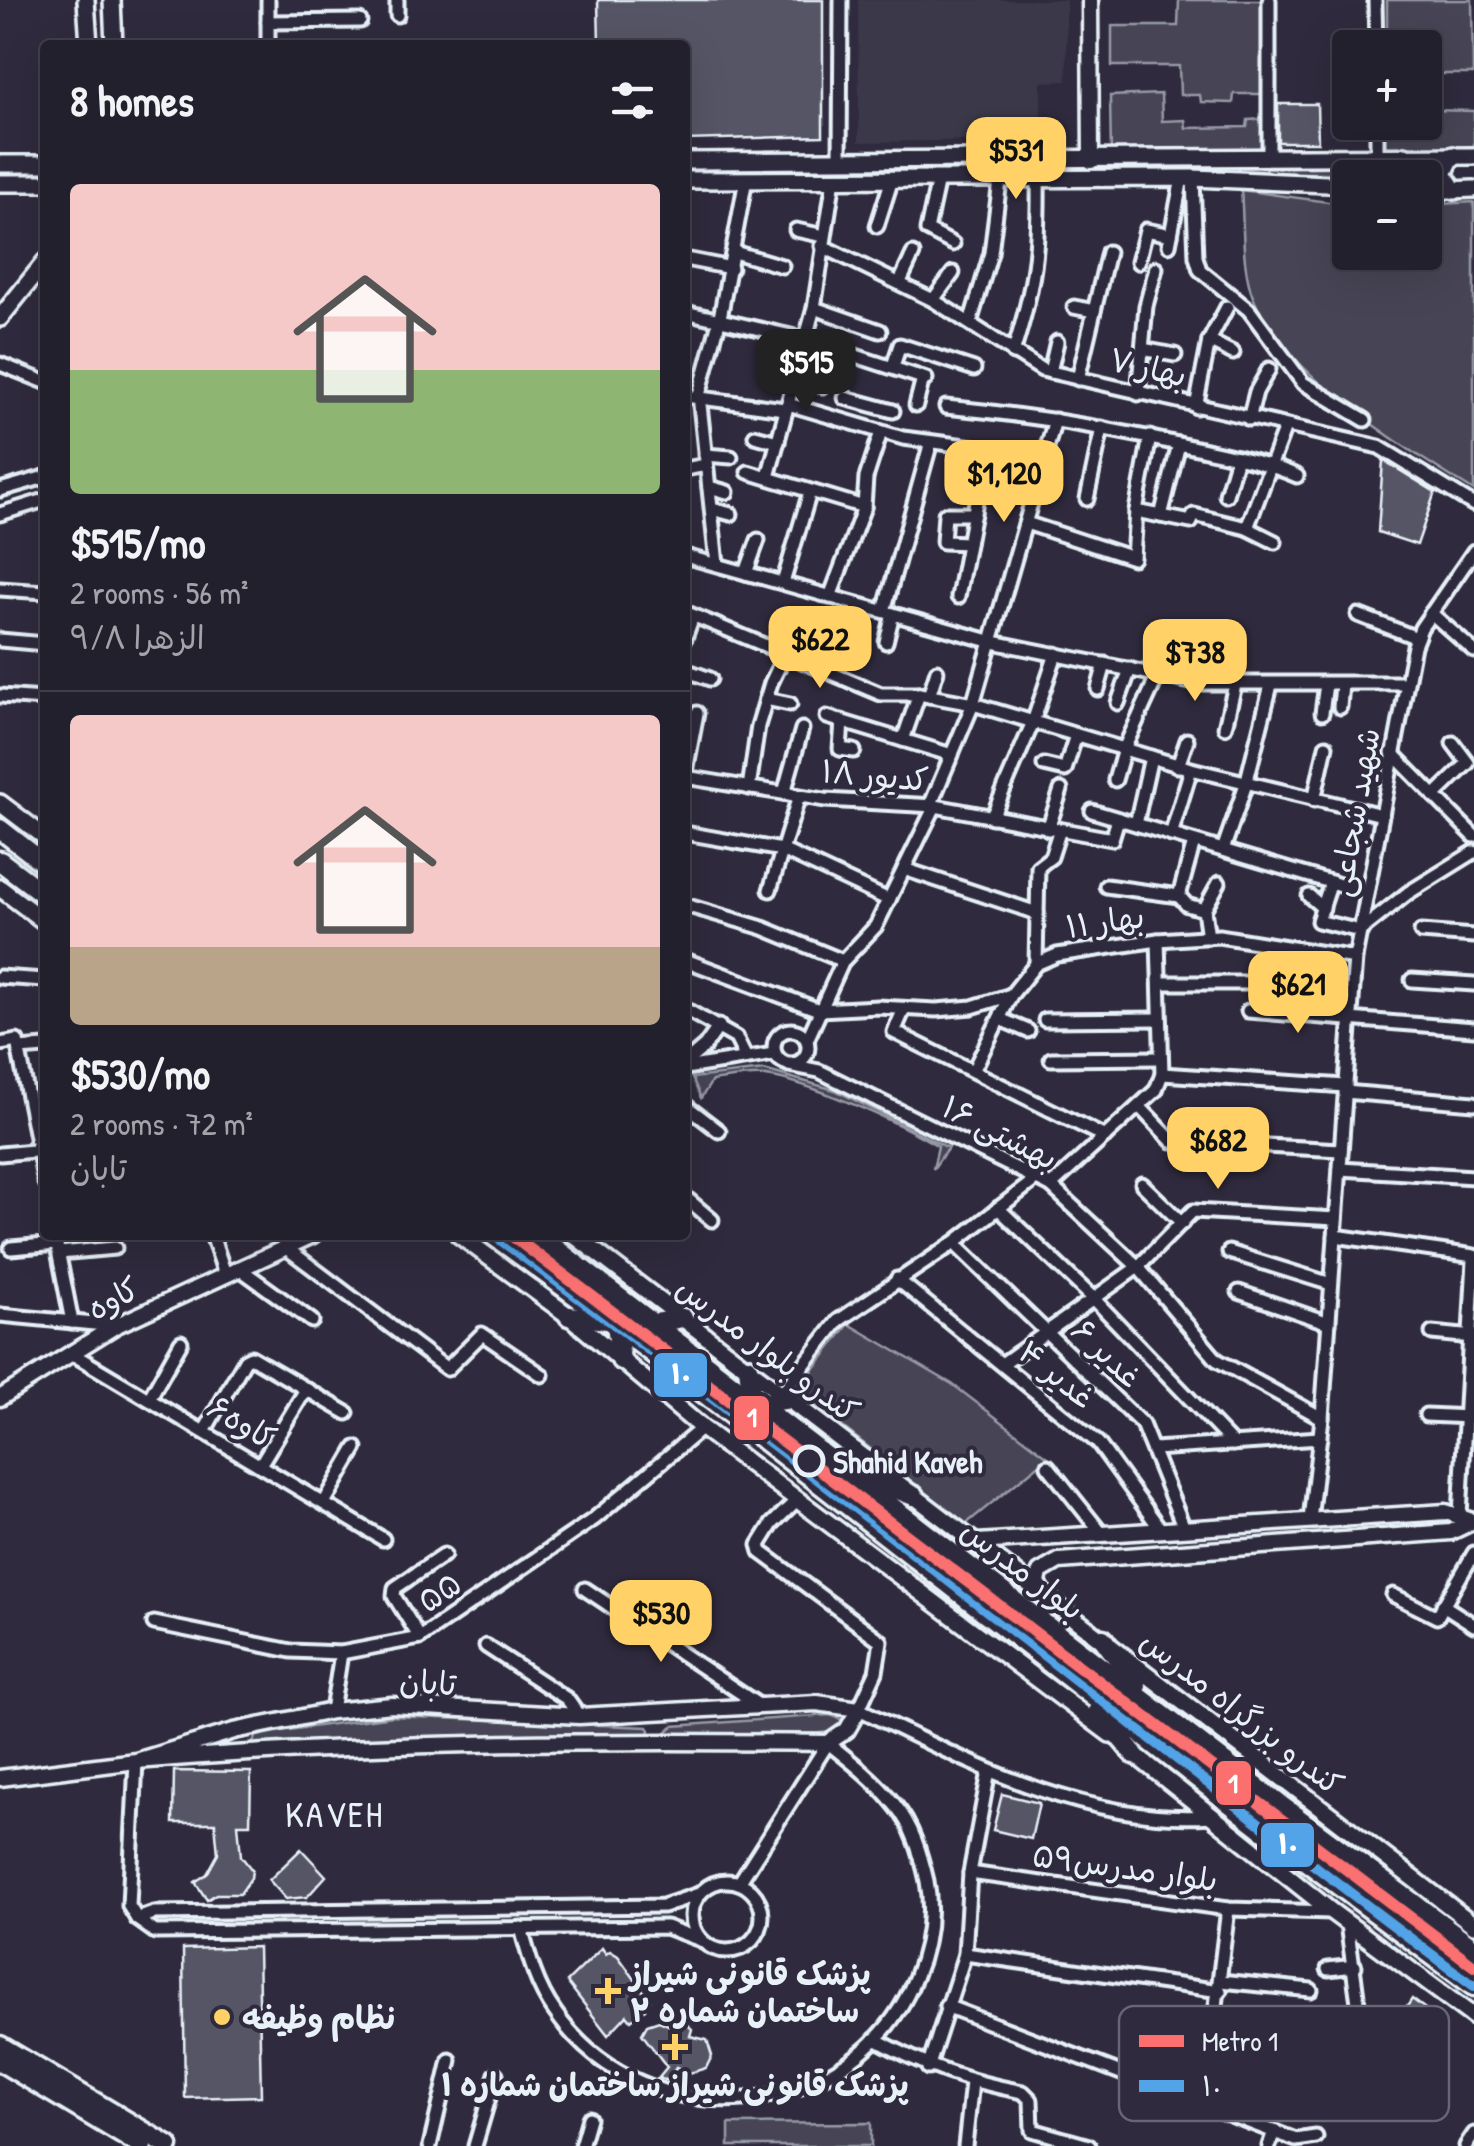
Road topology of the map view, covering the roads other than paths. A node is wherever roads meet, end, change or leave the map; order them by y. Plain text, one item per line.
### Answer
1 (86, 0) edge
2 (112, 0) edge
3 (268, 0) edge
4 (397, 0) edge
5 (841, 0) edge
6 (1090, 0) edge
7 (1269, 0) edge
8 (1374, 0) edge
9 (397, 15) dead end
10 (360, 21) dead end
11 (268, 22) junction
12 (1375, 30) edge
13 (89, 40) edge
14 (114, 40) edge
15 (268, 40) edge
16 (1377, 140) edge
17 (1405, 155) junction
18 (1452, 155) junction
19 (1269, 156) junction
20 (1377, 156) junction
21 (1474, 156) edge
22 (1410, 160) edge
23 (690, 161) edge
24 (840, 161) junction
25 (903, 161) junction
26 (1091, 161) junction
27 (40, 163) edge
28 (0, 164) edge
29 (938, 178) junction
30 (1038, 178) junction
31 (1187, 178) junction
32 (834, 179) junction
33 (896, 179) junction
34 (690, 180) edge
35 (746, 180) junction
36 (1000, 181) junction
37 (40, 183) edge
38 (0, 184) edge
39 (1332, 184) edge
40 (1474, 189) edge
41 (1442, 191) edge
42 (1455, 191) junction
43 (877, 226) dead end
44 (796, 230) dead end
45 (823, 241) junction
46 (953, 244) dead end
47 (734, 252) junction
48 (1108, 252) dead end
49 (914, 254) dead end
50 (690, 260) edge
51 (1138, 262) dead end
52 (782, 266) dead end
53 (40, 268) edge
54 (731, 268) junction
55 (1156, 268) dead end
56 (953, 273) dead end
57 (900, 282) junction
58 (933, 300) junction
59 (1074, 307) dead end
60 (1227, 307) dead end
61 (814, 308) junction
62 (1094, 311) junction
63 (690, 313) edge
64 (0, 318) edge
65 (720, 318) junction
66 (970, 323) junction
67 (880, 331) dead end
68 (804, 339) junction
69 (1208, 341) junction
70 (1057, 342) dead end
71 (1142, 348) junction
72 (1013, 352) junction
73 (1233, 352) dead end
74 (1175, 355) dead end
75 (0, 364) edge
76 (893, 366) junction
77 (974, 369) dead end
78 (1269, 369) dead end
79 (1050, 372) junction
80 (794, 376) junction
81 (1078, 379) junction
82 (40, 380) edge
83 (823, 386) dead end
84 (1138, 394) junction
85 (699, 395) junction
86 (690, 396) edge
87 (845, 398) dead end
88 (865, 404) junction
89 (916, 405) dead end
90 (786, 407) junction
91 (946, 407) dead end
92 (1196, 407) junction
93 (894, 411) dead end
94 (1248, 419) junction
95 (1054, 420) junction
96 (1365, 420) dead end
97 (860, 426) junction
98 (1285, 427) junction
99 (1102, 428) junction
100 (881, 432) junction
101 (755, 436) dead end
102 (1150, 437) junction
103 (778, 442) junction
104 (931, 442) junction
105 (1179, 444) junction
106 (986, 449) junction
107 (1044, 456) junction
108 (732, 457) dead end
109 (1236, 457) junction
110 (706, 460) junction
111 (1271, 465) junction
112 (690, 467) edge
113 (748, 472) dead end
114 (1297, 476) dead end
115 (768, 477) junction
116 (40, 478) edge
117 (709, 487) junction
118 (0, 490) edge
119 (958, 490) dead end
120 (727, 492) dead end
121 (810, 492) junction
122 (978, 493) junction
123 (1226, 495) dead end
124 (1087, 499) dead end
125 (40, 502) edge
126 (1474, 505) edge
127 (864, 507) junction
128 (712, 509) junction
129 (1136, 510) junction
130 (0, 514) edge
131 (730, 514) dead end
132 (974, 514) junction
133 (1161, 516) junction
134 (1026, 522) junction
135 (1247, 528) junction
136 (758, 540) dead end
137 (1275, 542) dead end
138 (968, 543) junction
139 (1474, 551) edge
140 (690, 557) edge
141 (717, 564) junction
142 (746, 574) junction
143 (783, 583) junction
144 (0, 589) edge
145 (40, 592) edge
146 (830, 597) junction
147 (958, 598) dead end
148 (859, 605) junction
149 (889, 613) junction
150 (1431, 613) junction
151 (690, 614) edge
152 (1358, 615) dead end
153 (852, 636) dead end
154 (1418, 638) junction
155 (0, 640) edge
156 (886, 642) dead end
157 (993, 642) junction
158 (40, 644) edge
159 (1474, 651) edge
160 (785, 654) junction
161 (1056, 654) junction
162 (1106, 664) junction
163 (1130, 669) junction
164 (690, 672) edge
165 (937, 672) dead end
166 (1158, 675) junction
167 (710, 680) dead end
168 (1405, 683) junction
169 (1326, 684) junction
170 (1342, 684) junction
171 (1235, 685) junction
172 (1270, 685) junction
173 (1098, 689) dead end
174 (924, 695) junction
175 (0, 696) edge
176 (40, 700) edge
177 (766, 700) junction
178 (1118, 703) dead end
179 (790, 704) dead end
180 (974, 704) junction
181 (1340, 707) dead end
182 (1322, 712) dead end
183 (697, 713) dead end
184 (827, 717) dead end
185 (842, 721) junction
186 (1034, 722) junction
187 (1224, 727) dead end
188 (802, 728) dead end
189 (1076, 735) junction
190 (903, 740) junction
191 (1187, 740) dead end
192 (1452, 742) dead end
193 (1326, 746) dead end
194 (1124, 749) junction
195 (690, 751) edge
196 (854, 751) dead end
197 (1392, 753) junction
198 (952, 754) junction
199 (1151, 758) junction
200 (1044, 765) dead end
201 (1184, 768) junction
202 (690, 779) edge
203 (1115, 780) dead end
204 (1246, 784) junction
205 (749, 788) junction
206 (1061, 790) dead end
207 (784, 794) junction
208 (799, 796) junction
209 (1434, 796) junction
210 (1314, 800) junction
211 (0, 803) edge
212 (932, 806) junction
213 (1092, 811) dead end
214 (1382, 816) junction
215 (992, 817) junction
216 (1118, 819) junction
217 (1136, 824) junction
218 (0, 830) edge
219 (1054, 830) junction
220 (40, 833) edge
221 (690, 834) edge
222 (1171, 835) junction
223 (1474, 836) edge
224 (1194, 842) junction
225 (782, 850) junction
226 (1223, 850) junction
227 (1474, 852) edge
228 (40, 860) edge
229 (0, 861) edge
230 (904, 869) junction
231 (28, 882) junction
232 (1331, 882) junction
233 (1218, 883) dead end
234 (1106, 886) dead end
235 (0, 888) edge
236 (770, 890) dead end
237 (40, 892) edge
238 (1367, 893) junction
239 (1179, 896) junction
240 (1309, 896) dead end
241 (40, 898) edge
242 (888, 900) junction
243 (690, 906) edge
244 (1322, 908) junction
245 (1204, 910) junction
246 (1037, 914) junction
247 (40, 918) edge
248 (1360, 931) junction
249 (1421, 932) dead end
250 (1474, 936) edge
251 (1208, 937) junction
252 (1158, 940) junction
253 (1355, 958) junction
254 (843, 961) junction
255 (690, 962) edge
256 (1036, 964) junction
257 (0, 977) edge
258 (40, 980) edge
259 (1412, 980) dead end
260 (1160, 982) junction
261 (1254, 983) dead end
262 (1474, 984) edge
263 (1011, 995) junction
264 (904, 1009) junction
265 (1248, 1011) dead end
266 (690, 1012) edge
267 (818, 1013) junction
268 (1000, 1018) junction
269 (1351, 1019) junction
270 (1045, 1020) dead end
271 (1160, 1020) junction
272 (719, 1026) junction
273 (1474, 1029) edge
274 (793, 1030) junction
275 (1028, 1031) dead end
276 (0, 1044) edge
277 (18, 1045) junction
278 (807, 1046) junction
279 (40, 1047) edge
280 (774, 1054) junction
281 (745, 1056) junction
282 (1050, 1058) dead end
283 (1162, 1058) junction
284 (690, 1061) edge
285 (690, 1065) edge
286 (788, 1065) junction
287 (819, 1070) junction
288 (973, 1072) junction
289 (1162, 1074) junction
290 (1346, 1089) junction
291 (1474, 1102) edge
292 (1139, 1106) junction
293 (690, 1109) edge
294 (719, 1131) dead end
295 (1105, 1136) junction
296 (40, 1141) edge
297 (40, 1150) edge
298 (1341, 1150) junction
299 (0, 1154) edge
300 (1340, 1169) junction
301 (1474, 1177) edge
302 (1036, 1179) junction
303 (1142, 1184) dead end
304 (1050, 1186) junction
305 (690, 1202) edge
306 (998, 1208) junction
307 (1336, 1219) junction
308 (712, 1220) dead end
309 (1182, 1223) junction
310 (1335, 1236) junction
311 (215, 1240) edge
312 (302, 1240) edge
313 (466, 1240) edge
314 (500, 1240) edge
315 (545, 1240) edge
316 (581, 1240) edge
317 (954, 1243) junction
318 (57, 1244) edge
319 (285, 1247) junction
320 (11, 1248) dead end
321 (114, 1248) dead end
322 (1229, 1252) dead end
323 (1474, 1258) edge
324 (1138, 1267) junction
325 (232, 1271) junction
326 (897, 1279) junction
327 (1332, 1284) junction
328 (1239, 1292) dead end
329 (1094, 1299) junction
330 (0, 1315) edge
331 (568, 1316) junction
332 (684, 1319) junction
333 (72, 1322) junction
334 (312, 1322) dead end
335 (1328, 1322) junction
336 (613, 1323) junction
337 (655, 1324) junction
338 (115, 1326) junction
339 (1046, 1332) junction
340 (1432, 1334) dead end
341 (1471, 1337) edge
342 (181, 1342) dead end
343 (684, 1346) junction
344 (71, 1353) junction
345 (621, 1360) junction
346 (1002, 1364) junction
347 (748, 1367) junction
348 (542, 1375) dead end
349 (304, 1391) junction
350 (786, 1396) junction
351 (0, 1398) edge
352 (149, 1398) junction
353 (755, 1401) junction
354 (347, 1413) dead end
355 (1426, 1414) dead end
356 (1470, 1417) edge
357 (1322, 1418) junction
358 (702, 1428) junction
359 (205, 1430) junction
360 (1320, 1438) junction
361 (1233, 1444) junction
362 (356, 1448) dead end
363 (1154, 1449) junction
364 (260, 1465) junction
365 (1048, 1466) dead end
366 (840, 1468) junction
367 (914, 1496) junction
368 (798, 1499) junction
369 (324, 1502) junction
370 (1468, 1519) edge
371 (1310, 1520) junction
372 (1184, 1528) junction
373 (1161, 1530) junction
374 (1102, 1534) junction
375 (1080, 1535) junction
376 (383, 1539) dead end
377 (977, 1542) junction
378 (1474, 1553) edge
379 (444, 1555) dead end
380 (1082, 1557) junction
381 (585, 1590) dead end
382 (1393, 1594) dead end
383 (1045, 1596) junction
384 (1444, 1605) junction
385 (154, 1623) dead end
386 (1474, 1625) edge
387 (420, 1638) junction
388 (1103, 1640) junction
389 (486, 1646) dead end
390 (342, 1653) junction
391 (1075, 1684) junction
392 (1152, 1705) junction
393 (761, 1706) junction
394 (859, 1708) junction
395 (332, 1711) junction
396 (660, 1713) junction
397 (579, 1716) junction
398 (662, 1740) junction
399 (828, 1743) junction
400 (1134, 1754) junction
401 (136, 1761) junction
402 (988, 1771) junction
403 (0, 1778) edge
404 (1257, 1786) junction
405 (1240, 1810) junction
406 (1289, 1811) junction
407 (1210, 1816) junction
408 (1272, 1835) junction
409 (970, 1873) junction
410 (738, 1883) junction
411 (699, 1894) junction
412 (1228, 1909) junction
413 (1332, 1912) junction
414 (137, 1919) junction
415 (1347, 1923) junction
416 (1474, 1925) edge
417 (521, 1928) junction
418 (701, 1940) junction
419 (1474, 1948) edge
420 (964, 1954) junction
421 (1356, 1966) junction
422 (1328, 1969) dead end
423 (1220, 1986) junction
424 (1474, 1986) edge
425 (1311, 1990) dead end
426 (946, 2006) junction
427 (1217, 2006) edge
428 (1360, 2006) edge
429 (1474, 2017) edge
430 (875, 2040) junction
431 (0, 2046) edge
432 (450, 2060) dead end
433 (0, 2061) edge
434 (928, 2068) junction
435 (1119, 2072) edge
436 (496, 2074) dead end
437 (972, 2082) junction
438 (589, 2118) dead end
439 (1249, 2121) edge
440 (1032, 2130) junction
441 (1274, 2131) junction
442 (1474, 2134) edge
443 (1316, 2137) dead end
444 (142, 2146) edge
445 (168, 2146) edge
446 (430, 2146) edge
447 (475, 2146) edge
448 (581, 2146) edge
449 (965, 2146) edge
450 (1031, 2146) edge
451 (1089, 2146) edge
452 (1270, 2146) edge
453 (1466, 2146) edge

1 - 13 main road
2 - 14 main road
3 - 11 street
4 - 9 street
5 - 24 street
6 - 26 street
7 - 19 street
8 - 12 street
10 - 11 street
11 - 15 street
16 - 20 street
17 - 18 main road
17 - 20 main road
17 - 22 main road
18 - 21 main road
18 - 42 main road
19 - 20 main road
19 - 26 main road
23 - 24 main road
24 - 25 main road
25 - 26 main road
25 - 33 main road
27 - 28 main road
29 - 33 main road
29 - 36 main road
29 - 46 street
30 - 31 main road
30 - 36 main road
30 - 72 street
31 - 39 main road
31 - 51 street
31 - 96 street
32 - 33 main road
32 - 35 main road
32 - 45 street
33 - 43 street
34 - 35 main road
35 - 47 street
36 - 66 street
37 - 38 main road
40 - 42 main road
41 - 42 main road
44 - 45 street, بهار ۷
45 - 57 street, بهار ۷
45 - 61 street
47 - 52 street
47 - 54 street
48 - 62 street
49 - 57 street
50 - 54 street
53 - 64 main road
54 - 65 street
55 - 71 street
56 - 58 street
57 - 58 street, بهار ۷
58 - 66 street, بهار ۷
59 - 62 street
60 - 69 street
61 - 67 street
61 - 68 street
62 - 81 street
63 - 65 street
65 - 68 street
65 - 85 street
66 - 72 street, بهار ۷
68 - 76 street
68 - 80 street
69 - 73 street
69 - 92 street
70 - 79 street
71 - 74 street
71 - 84 street
72 - 79 street, بهار ۷
75 - 82 street
76 - 77 street
76 - 89 street
78 - 94 street
79 - 81 street, بهار ۷
80 - 83 street
80 - 90 street
81 - 84 street, بهار ۷
84 - 92 street, بهار ۷
85 - 86 street
85 - 90 street
85 - 110 street
87 - 88 street
88 - 93 street
88 - 97 street
90 - 97 street
90 - 103 street
91 - 95 street
92 - 94 street, بهار ۷
94 - 98 street, بهار ۷
95 - 99 street
95 - 107 street
97 - 100 street
98 - 111 street
98 - 126 street, بهار ۷
99 - 102 street
99 - 124 street
100 - 104 street
100 - 127 street
101 - 103 street
102 - 105 street
102 - 129 street
103 - 115 street
104 - 106 street
104 - 149 street
105 - 109 street
105 - 133 street
106 - 107 street
106 - 122 street
107 - 134 street
108 - 110 street
109 - 111 street
109 - 123 street
110 - 112 street
110 - 117 street
111 - 114 street
111 - 135 street
113 - 115 street
115 - 121 street
116 - 118 street
117 - 120 street
117 - 128 street
119 - 122 street
121 - 127 street
121 - 143 street
122 - 132 street
125 - 130 street
127 - 146 street
128 - 131 street
128 - 141 street
129 - 133 street
129 - 134 street
132 - 138 street
132 - 138 street
133 - 135 street
134 - 157 street
135 - 137 street
136 - 142 street
138 - 147 street
139 - 150 street, شهید شجاعی
140 - 141 street
141 - 142 street
142 - 143 street
143 - 146 street
144 - 145 street
146 - 148 street
148 - 149 street
148 - 153 street
149 - 156 street
149 - 157 street
150 - 154 street, شهید شجاعی
150 - 159 street
151 - 160 street
152 - 154 street
154 - 168 street, شهید شجاعی
155 - 158 street
157 - 161 street
157 - 180 street
160 - 174 street
160 - 177 street
161 - 162 street
161 - 186 street
162 - 163 street
162 - 173 street
163 - 166 street
163 - 178 street
164 - 167 street
165 - 174 street
166 - 171 street
166 - 194 street
168 - 170 street
168 - 197 street, شهید شجاعی
169 - 170 street
169 - 172 street
169 - 182 street
170 - 181 street
171 - 172 street
171 - 187 street
172 - 204 street
174 - 180 street
174 - 190 street
175 - 176 street
177 - 179 street
177 - 205 street
180 - 186 street
180 - 198 street
183 - 195 street
184 - 185 street
185 - 190 street
185 - 196 street
186 - 189 street
186 - 215 street
188 - 207 street
189 - 194 street
189 - 200 street
190 - 198 street
191 - 201 street
192 - 209 street
193 - 210 street
194 - 199 street
194 - 203 street
197 - 209 street
197 - 214 street, شهید شجاعی
198 - 212 street
199 - 201 street
199 - 217 street
201 - 204 street
201 - 222 street
202 - 205 street, کدیور ۱۸
204 - 210 street
204 - 226 street
205 - 207 street, کدیور ۱۸
206 - 219 street
207 - 208 street, کدیور ۱۸
208 - 212 street, کدیور ۱۸
208 - 225 street
209 - 223 street
210 - 214 street
211 - 220 main road
212 - 215 street, کدیور ۱۸
212 - 230 street
213 - 216 street
214 - 238 street, شهید شجاعی
215 - 219 street, کدیور ۱۸
216 - 217 street
216 - 219 street, کدیور ۱۸
217 - 222 street
218 - 228 main road
219 - 246 street
221 - 225 street
222 - 224 street
224 - 226 street
224 - 239 street
225 - 236 street
225 - 242 street
226 - 232 street
227 - 248 street
229 - 231 main road
230 - 242 street
230 - 246 street
231 - 237 main road
231 - 241 main road
232 - 238 street
232 - 244 street
233 - 245 street
234 - 239 street
235 - 247 main road
238 - 248 street, شهید شجاعی
239 - 245 street
240 - 244 street
242 - 254 street
243 - 254 street
244 - 248 street
245 - 251 street
246 - 256 street
248 - 253 street, شهید شجاعی
249 - 250 street
251 - 252 street, بهار ۱۱
251 - 253 street, بهار ۱۱
252 - 256 street, بهار ۱۱
252 - 260 street
253 - 269 street, شهید شجاعی
254 - 267 street
255 - 267 street
256 - 263 street, بهار ۱۱
257 - 258 street
259 - 262 street
260 - 261 street
260 - 271 street
263 - 264 street
263 - 268 street, بهار ۱۱
264 - 267 street
264 - 288 street
265 - 269 street
266 - 272 street
267 - 274 street
267 - 278 street
268 - 275 street
268 - 288 street, بهار ۱۱
269 - 273 street
269 - 290 street, شهید شجاعی
270 - 271 street
271 - 283 street
272 - 281 street
272 - 284 street
274 - 278 street
274 - 280 street
276 - 277 street
277 - 279 street
277 - 296 street
278 - 286 street
278 - 287 street
280 - 281 street
280 - 286 street
281 - 285 street
282 - 283 street
283 - 289 street
286 - 287 street
287 - 302 street, ۱۶ بهشتی
288 - 295 street
289 - 290 street
289 - 292 street
290 - 291 street
290 - 298 street, شهید شجاعی
292 - 295 street
292 - 298 street
293 - 294 street
295 - 304 street
297 - 299 street
298 - 300 street, شهید شجاعی
300 - 301 street
300 - 307 street, شهید شجاعی
302 - 304 street, ۱۶ بهشتی
302 - 306 street
303 - 309 street
304 - 324 street, ۱۶ بهشتی
305 - 308 street
306 - 317 street
306 - 329 street
307 - 309 street
307 - 310 street, شهید شجاعی
309 - 324 street
310 - 323 street
310 - 327 street, شهید شجاعی
311 - 325 street
312 - 319 street, کاوه
313 - 331 main road
314 - 336 main road, بلوار مدرس
315 - 337 main road, بلوار مدرس
316 - 332 main road, کندرو بلوار مدرس
317 - 326 street
317 - 339 street, غدیر ۶
318 - 320 street
318 - 321 street
318 - 333 street
319 - 325 street, کاوه
319 - 348 street
322 - 327 street
323 - 341 street
324 - 329 street
324 - 357 street, ۱۶ بهشتی
325 - 334 street
325 - 338 street, کاوه
326 - 346 street, غدیر ۴
326 - 350 street
327 - 335 street, شهید شجاعی
328 - 335 street
329 - 339 street
329 - 361 street
330 - 333 street
331 - 336 main road
331 - 345 main road
332 - 337 main road
332 - 343 main road
332 - 347 main road, کندرو بلوار مدرس
333 - 338 street
335 - 357 street, شهید شجاعی
336 - 345 main road
336 - 391 main road, بلوار مدرس
337 - 343 main road, بلوار مدرس
338 - 344 street, کاوه
339 - 346 street
339 - 363 street, غدیر ۶
340 - 341 street
341 - 356 street
342 - 352 street
343 - 353 main road, بلوار مدرس
344 - 351 street, کاوه
344 - 352 street, کاوه۶
345 - 358 main road
346 - 373 street, غدیر ۴
347 - 350 main road, کندرو بلوار مدرس
347 - 353 main road
349 - 354 street
349 - 359 street
349 - 364 street
350 - 353 main road
350 - 367 main road, کندرو بلوار مدرس
352 - 359 street, کاوه۶
353 - 366 main road, بلوار مدرس
355 - 356 street
356 - 370 street
357 - 360 street, شهید شجاعی
358 - 368 main road
358 - 387 street, ۵۵
359 - 364 street, کاوه۶
360 - 361 street
360 - 371 street, شهید شجاعی
361 - 363 street
362 - 369 street
363 - 372 street, غدیر ۶
364 - 369 street, کاوه۶
365 - 374 street
366 - 367 main road
366 - 392 main road, بلوار مدرس
367 - 377 main road, کندرو بلوار مدرس
368 - 394 street
368 - 400 main road
369 - 376 street, کاوه۶
370 - 371 street
370 - 380 street
371 - 372 street
372 - 373 street
373 - 374 street
374 - 375 street
375 - 377 street
375 - 380 street
377 - 383 main road, کندرو بزرگراه مدرس
378 - 384 street
379 - 387 street
380 - 383 street
381 - 393 street
382 - 384 street
383 - 388 main road, کندرو بزرگراه مدرس
384 - 386 street
385 - 390 street, ۵۵
387 - 390 street, ۵۵
388 - 392 main road
388 - 416 main road, کندرو بزرگراه مدرس
389 - 397 street
390 - 395 street
391 - 400 main road
391 - 405 main road, بلوار مدرس
392 - 404 main road, بلوار مدرس
393 - 394 street, تابان
393 - 396 street, تابان
394 - 399 street
394 - 402 street
395 - 397 street, تابان
395 - 401 street, تابان
396 - 397 street, تابان
396 - 398 street
398 - 399 street
398 - 401 street
399 - 410 street
399 - 430 street
400 - 407 main road
401 - 403 street, تابان
401 - 414 street
402 - 407 street
402 - 409 street
404 - 405 main road
404 - 406 main road, بلوار مدرس
405 - 408 main road, بلوار مدرس
406 - 408 main road
406 - 419 main road, بلوار مدرس
407 - 413 main road
408 - 424 main road, بلوار مدرس
409 - 412 street, بلوار مدرس۵۹
409 - 420 street
410 - 411 street
410 - 418 street
411 - 414 street
411 - 418 street
412 - 413 street, بلوار مدرس۵۹
412 - 423 street
413 - 415 main road
414 - 417 street
415 - 421 street
415 - 429 main road
417 - 418 street
417 - 430 street
420 - 423 street
420 - 426 street
421 - 422 street
421 - 428 street
423 - 425 street
423 - 427 street
426 - 434 street
426 - 435 street
430 - 434 street
431 - 445 main road
432 - 446 street
433 - 444 main road
434 - 437 street
436 - 447 street
437 - 440 street
437 - 449 street
438 - 448 street
439 - 441 street
440 - 450 street
440 - 451 street
441 - 443 street
441 - 452 street
442 - 453 street

